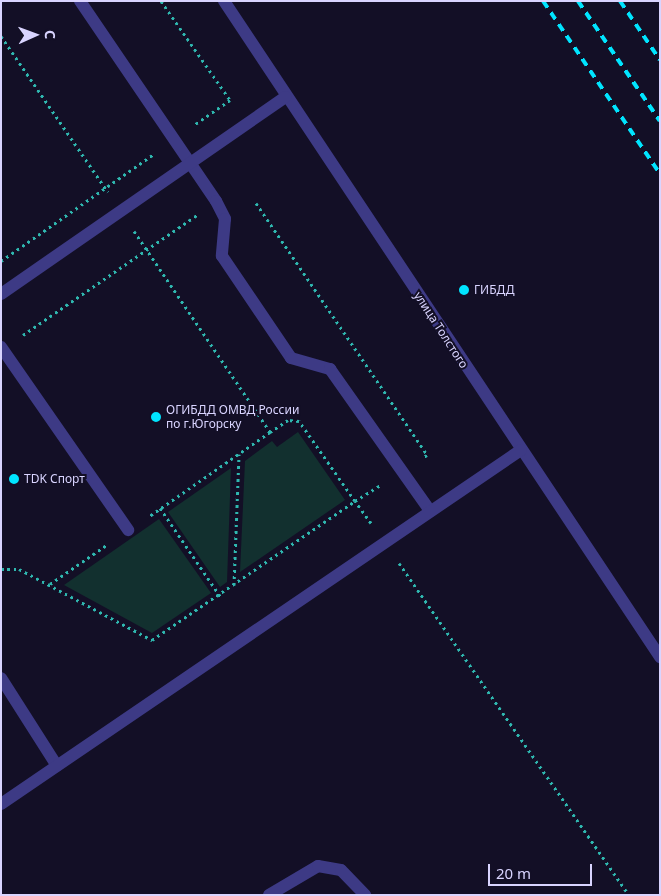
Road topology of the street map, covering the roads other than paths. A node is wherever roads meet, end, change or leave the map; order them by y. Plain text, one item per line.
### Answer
1 (80, 1) edge
2 (224, 1) edge
3 (286, 96) junction
4 (189, 162) junction
5 (1, 294) edge
6 (2, 348) edge
7 (521, 450) junction
8 (430, 511) junction
9 (128, 530) road end
10 (660, 657) edge
11 (1, 678) edge
12 (57, 766) junction
13 (1, 804) edge
14 (269, 895) edge
15 (365, 895) edge

1 - 4 street
2 - 3 street, улица Толстого
3 - 4 street
3 - 7 street, улица Толстого
4 - 5 street
4 - 8 street
6 - 9 street
7 - 8 street
7 - 10 street, улица Толстого
8 - 12 street
11 - 12 street
12 - 13 street
14 - 15 street

